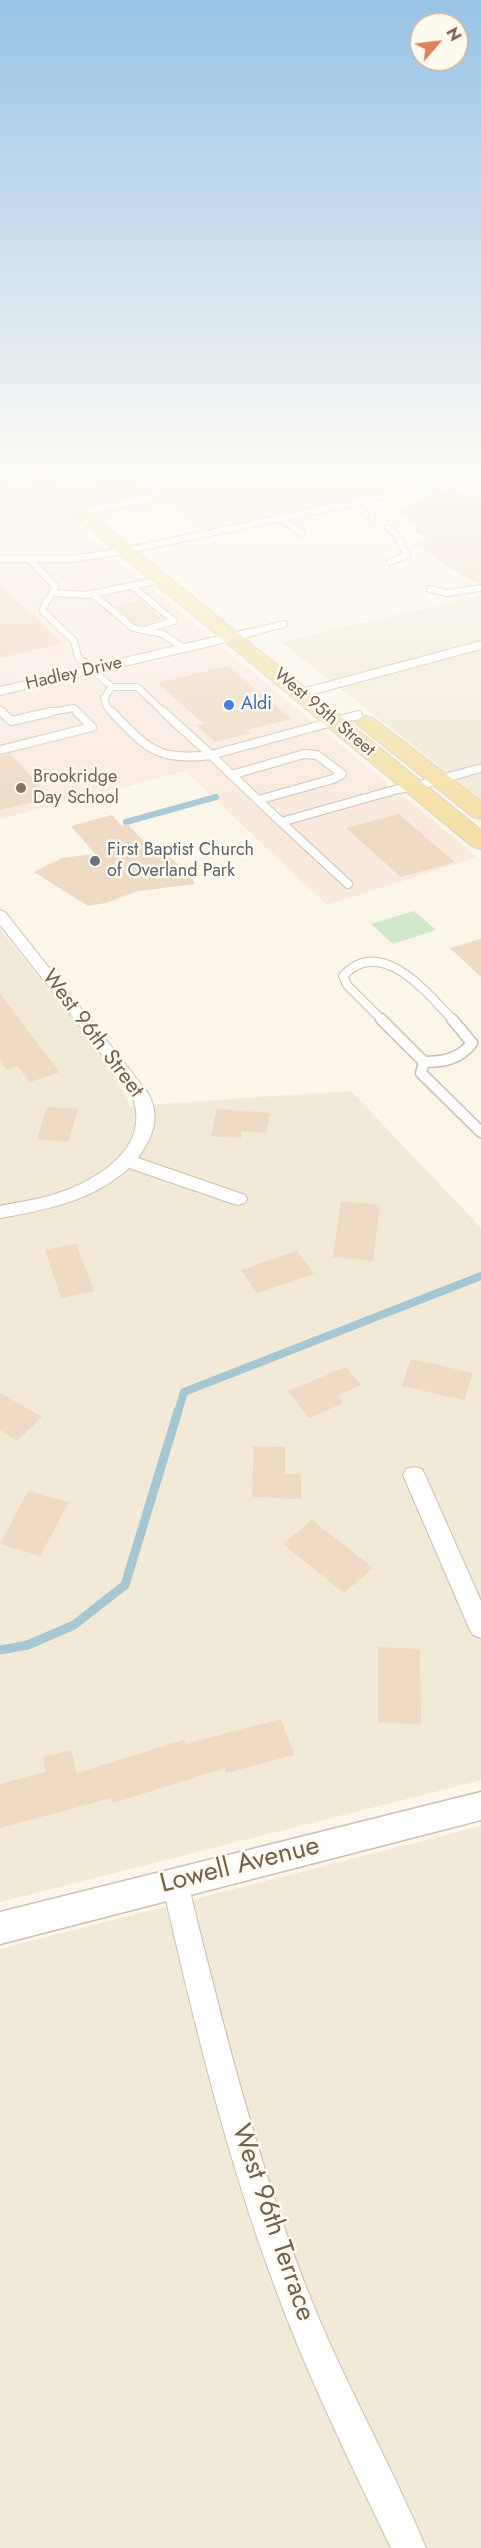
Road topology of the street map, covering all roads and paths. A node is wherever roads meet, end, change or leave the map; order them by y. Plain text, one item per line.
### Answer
1 (54, 590) edge
2 (113, 590) edge
3 (137, 590) edge
4 (172, 590) edge
5 (200, 590) edge
6 (434, 590) edge
7 (468, 590) edge
8 (54, 593) junction
9 (93, 594) junction
10 (284, 624) dead end
11 (139, 630) junction
12 (253, 633) junction
13 (231, 638) junction
14 (481, 645) edge
15 (184, 648) junction
16 (92, 669) junction
17 (112, 687) junction
18 (323, 688) junction
19 (0, 691) edge
20 (299, 694) junction
21 (0, 710) edge
22 (358, 715) junction
23 (334, 722) junction
24 (0, 750) edge
25 (211, 755) junction
26 (481, 768) edge
27 (231, 775) junction
28 (441, 779) junction
29 (414, 787) junction
30 (258, 800) junction
31 (481, 812) edge
32 (281, 822) junction
33 (481, 842) edge
34 (348, 884) dead end
35 (0, 915) edge
36 (424, 1062) junction
37 (481, 1132) edge
38 (125, 1160) junction
39 (238, 1199) dead end
40 (0, 1212) edge
41 (414, 1475) dead end
42 (481, 1628) edge
43 (481, 1806) edge
44 (175, 1883) junction
45 (0, 1928) edge
46 (409, 2548) edge

1 - 8 lane
2 - 9 lane
3 - 11 lane
4 - 13 main road, West 95th Street
5 - 12 main road, West 95th Street
6 - 7 lane
8 - 9 lane
8 - 16 lane
9 - 11 lane
10 - 12 lane
11 - 15 lane
12 - 13 street, Hadley Drive
12 - 18 main road, West 95th Street
13 - 15 street, Hadley Drive
13 - 20 main road, West 95th Street
14 - 18 street
15 - 16 street, Hadley Drive
16 - 17 lane
16 - 19 street, Hadley Drive
17 - 25 lane
17 - 25 lane
18 - 20 street
18 - 22 main road, West 95th Street
20 - 23 main road, West 95th Street
21 - 24 lane
22 - 23 lane
22 - 28 main road, West 95th Street
23 - 25 lane
23 - 29 main road, West 95th Street
25 - 27 lane
26 - 28 street
27 - 30 lane
27 - 30 lane
28 - 29 street
28 - 31 main road, West 95th Street
29 - 32 lane
29 - 33 main road, West 95th Street
30 - 32 lane
32 - 34 lane
35 - 38 street, West 96th Street
36 - 36 lane
36 - 37 lane
38 - 39 street
38 - 40 street, West 96th Street
41 - 42 street
43 - 44 street, Lowell Avenue
44 - 45 street, Lowell Avenue
44 - 46 street, West 96th Terrace

